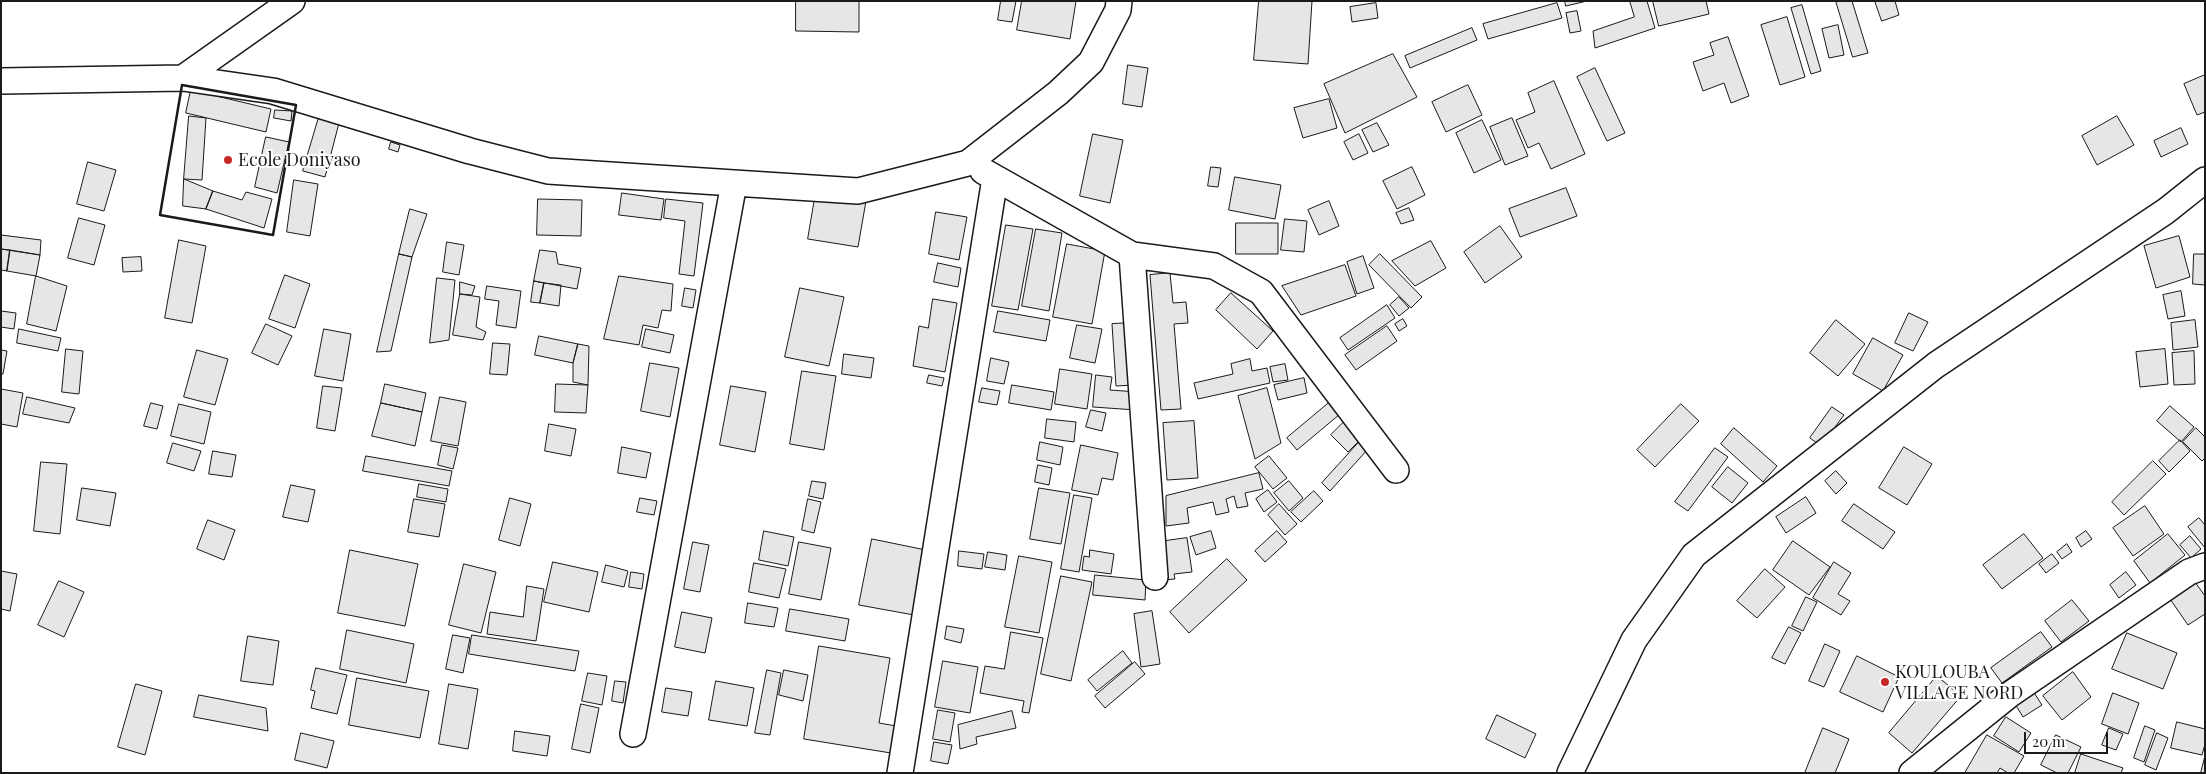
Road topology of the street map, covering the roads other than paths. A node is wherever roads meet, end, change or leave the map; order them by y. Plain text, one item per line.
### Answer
1 (292, 1) edge
2 (1119, 1) edge
3 (183, 78) junction
4 (1, 81) edge
5 (968, 163) junction
6 (995, 178) junction
7 (2205, 180) edge
8 (734, 183) junction
9 (1132, 255) junction
10 (1396, 470) dead end
11 (2205, 566) edge
12 (1155, 577) dead end
13 (633, 734) dead end
14 (900, 773) edge
15 (1570, 773) edge
16 (1912, 773) edge

1 - 3 street
2 - 5 street
3 - 4 street
3 - 8 street
5 - 6 street
5 - 8 street
6 - 9 street
6 - 14 street
7 - 15 street
8 - 13 street
9 - 10 street
9 - 12 street
11 - 16 street

